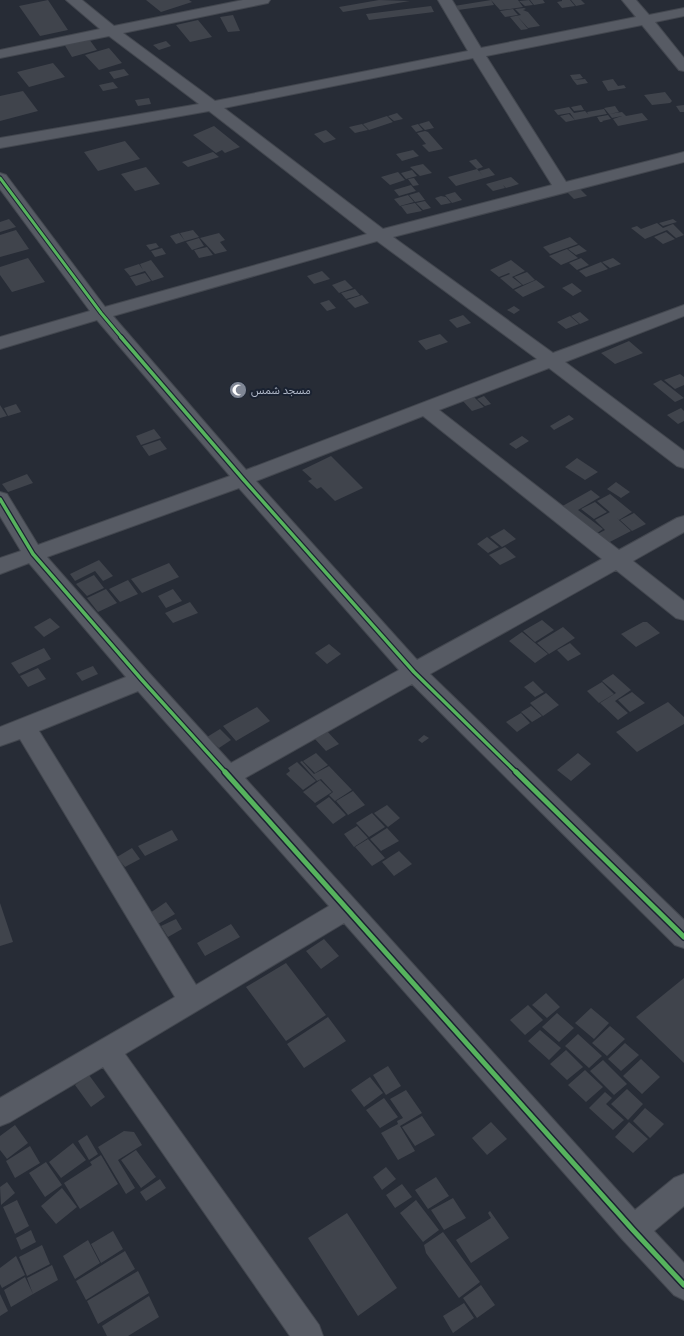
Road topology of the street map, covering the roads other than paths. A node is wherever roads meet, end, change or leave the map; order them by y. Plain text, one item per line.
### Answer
1 (73, 0) edge
2 (263, 0) edge
3 (445, 0) edge
4 (629, 0) edge
5 (684, 12) edge
6 (645, 20) junction
7 (111, 31) junction
8 (476, 52) junction
9 (0, 54) edge
10 (684, 67) edge
11 (212, 106) junction
12 (0, 143) edge
13 (684, 157) edge
14 (0, 178) edge
15 (561, 187) junction
16 (381, 236) junction
17 (684, 310) edge
18 (100, 313) junction
19 (0, 343) edge
20 (551, 360) junction
21 (425, 408) junction
22 (684, 461) edge
23 (243, 479) junction
24 (0, 499) edge
25 (684, 523) edge
26 (33, 554) junction
27 (618, 559) junction
28 (0, 566) edge
29 (684, 612) edge
30 (414, 672) junction
31 (142, 680) junction
32 (25, 727) junction
33 (0, 737) edge
34 (229, 776) junction
35 (346, 908) junction
36 (684, 937) edge
37 (192, 1001) junction
38 (107, 1050) junction
39 (0, 1113) edge
40 (684, 1188) edge
41 (633, 1230) junction
42 (684, 1285) edge
43 (308, 1336) edge

1 - 7 street
2 - 7 street
3 - 8 street
4 - 6 street
5 - 6 street
6 - 8 street
6 - 10 street
7 - 9 street
7 - 11 street
8 - 11 street
8 - 15 street
11 - 12 street
11 - 16 street
13 - 15 street
14 - 18 street
15 - 16 street
16 - 18 street
16 - 20 street
17 - 20 street
18 - 19 street
18 - 23 street
20 - 21 street
20 - 22 street
21 - 23 street
21 - 27 street
23 - 26 street
23 - 30 street
24 - 26 street
25 - 27 street
26 - 28 street
26 - 31 street
27 - 29 street
27 - 30 street
30 - 34 street
30 - 36 street
31 - 32 street
31 - 34 street
32 - 33 street
32 - 37 street
34 - 35 street
35 - 37 street
35 - 41 street
37 - 38 street
38 - 39 street
38 - 43 street
40 - 41 street
41 - 42 street

